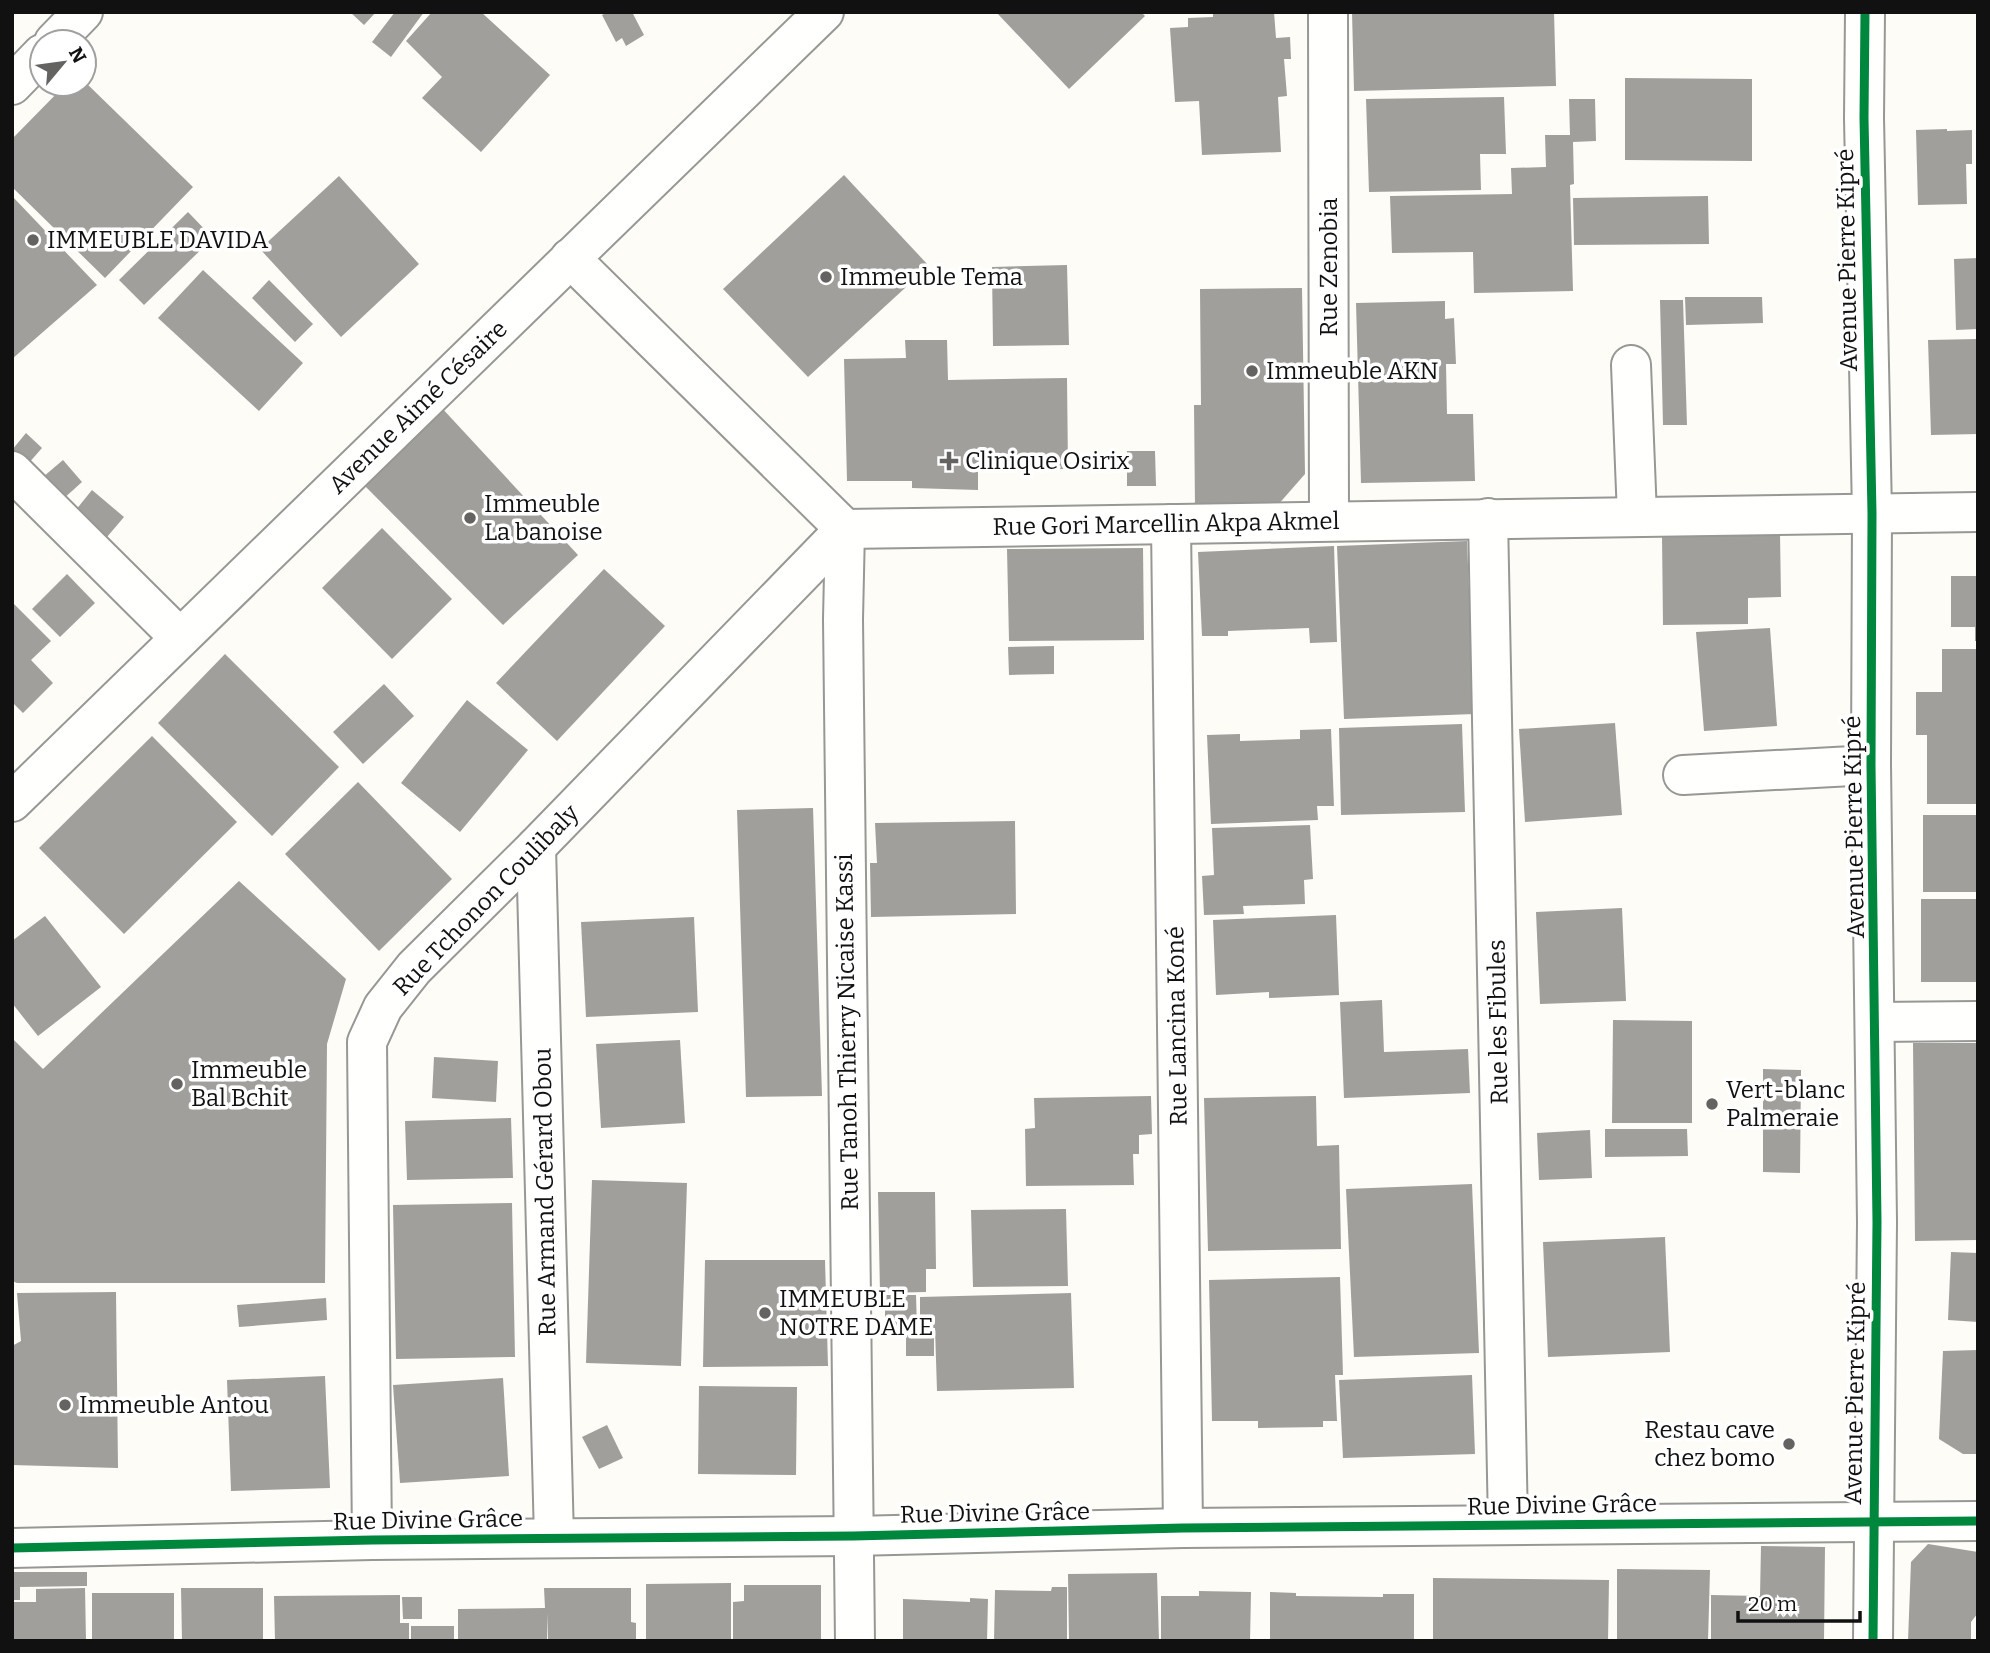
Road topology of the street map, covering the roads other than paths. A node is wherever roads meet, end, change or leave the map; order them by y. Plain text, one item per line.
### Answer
1 (83, 12) edge
2 (824, 12) edge
3 (1328, 12) edge
4 (1865, 12) edge
5 (68, 28) edge
6 (28, 68) edge
7 (12, 85) edge
8 (570, 258) junction
9 (1631, 365) dead end
10 (12, 471) edge
11 (1978, 512) edge
12 (1872, 513) junction
13 (1637, 516) junction
14 (1488, 518) junction
15 (1329, 521) junction
16 (1171, 524) junction
17 (845, 529) junction
18 (180, 638) junction
19 (1871, 765) junction
20 (1683, 775) dead end
21 (12, 802) edge
22 (536, 847) junction
23 (1978, 1021) edge
24 (1875, 1022) junction
25 (1873, 1521) junction
26 (1978, 1521) edge
27 (1508, 1525) junction
28 (1183, 1528) junction
29 (853, 1536) junction
30 (554, 1538) junction
31 (372, 1540) junction
32 (12, 1548) edge
33 (855, 1641) edge
34 (1873, 1641) edge

1 - 5 street
2 - 8 street, Avenue Aimé Césaire
3 - 15 street, Rue Zenobia
4 - 12 street, Avenue Pierre Kipré
6 - 7 street
8 - 17 street
8 - 18 street, Avenue Aimé Césaire
9 - 13 street
10 - 18 street
11 - 12 street, Rue Gori Marcellin Akpa Akmel
12 - 13 street, Rue Gori Marcellin Akpa Akmel
12 - 19 street, Avenue Pierre Kipré
13 - 14 street, Rue Gori Marcellin Akpa Akmel
14 - 15 street, Rue Gori Marcellin Akpa Akmel
14 - 27 street, Rue les Fibules
15 - 16 street, Rue Gori Marcellin Akpa Akmel
16 - 17 street, Rue Gori Marcellin Akpa Akmel
16 - 28 street, Rue Lancina Koné
17 - 22 street, Rue Tchonon Coulibaly
17 - 29 street, Rue Tanoh Thierry Nicaise Kassi
18 - 21 street, Avenue Aimé Césaire
19 - 20 street
19 - 24 street, Avenue Pierre Kipré
22 - 30 street, Rue Armand Gérard Obou
22 - 31 street, Rue Tchonon Coulibaly
23 - 24 street
24 - 25 street, Avenue Pierre Kipré
25 - 26 street, Rue Divine Grâce
25 - 27 street, Rue Divine Grâce
25 - 34 street, Avenue Pierre Kipré
27 - 28 street, Rue Divine Grâce
28 - 29 street, Rue Divine Grâce
29 - 30 street, Rue Divine Grâce
29 - 33 street, Rue Tanoh Thierry Nicaise Kassi
30 - 31 street, Rue Divine Grâce
31 - 32 street, Rue Divine Grâce

